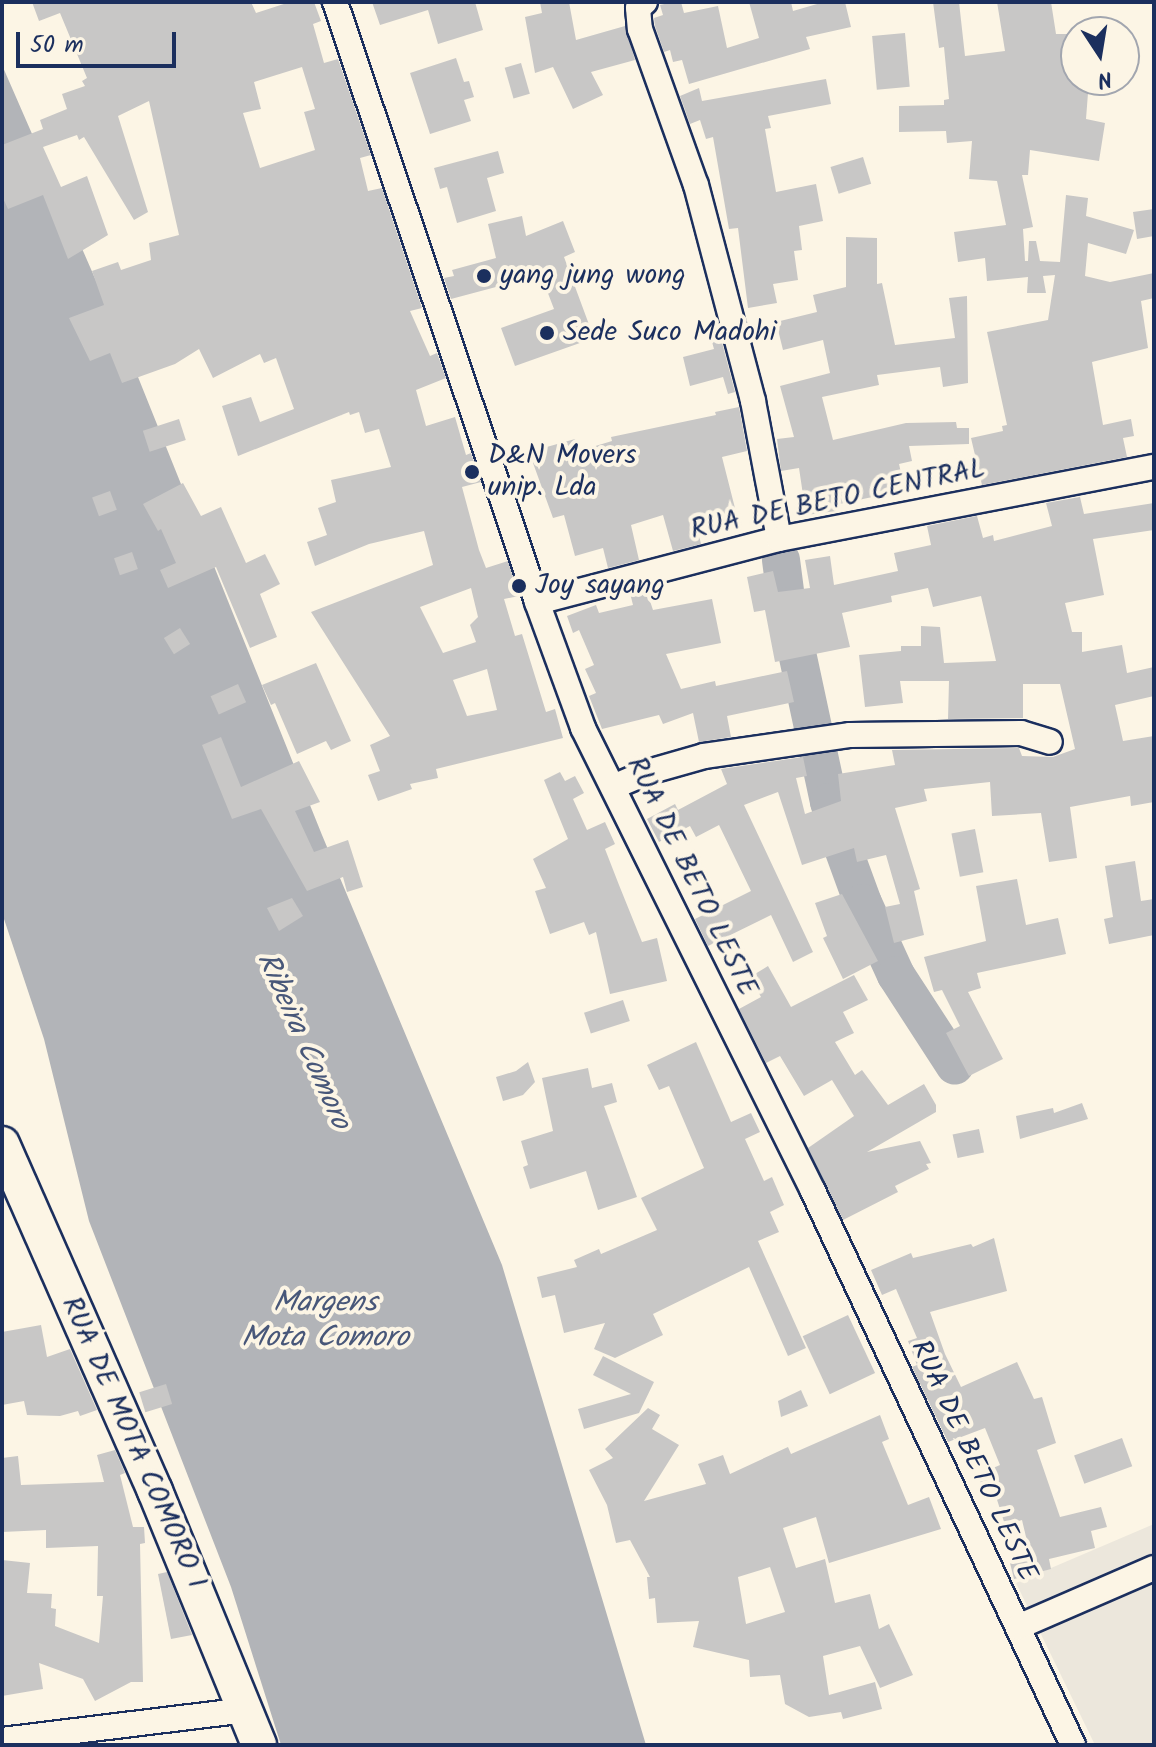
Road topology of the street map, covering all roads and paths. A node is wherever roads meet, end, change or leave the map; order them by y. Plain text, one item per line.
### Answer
1 (335, 2) edge
2 (645, 2) edge
3 (1154, 467) edge
4 (779, 539) junction
5 (537, 602) junction
6 (1050, 742) dead end
7 (613, 787) junction
8 (2, 1144) edge
9 (1154, 1568) edge
10 (1018, 1627) junction
11 (248, 1710) junction
12 (2, 1740) edge
13 (259, 1745) edge
14 (1073, 1745) edge

1 - 5 street, RUA DE BETO LESTE
2 - 4 street
3 - 4 street, RUA DE BETO CENTRAL
4 - 5 street, RUA DE BETO CENTRAL
5 - 7 street, RUA DE BETO LESTE
6 - 7 street
7 - 10 street, RUA DE BETO LESTE
8 - 11 street, RUA DE MOTA COMORO I
9 - 10 street
10 - 14 street, RUA DE BETO LESTE
11 - 12 street
11 - 13 street, RUA DE MOTA COMORO I

